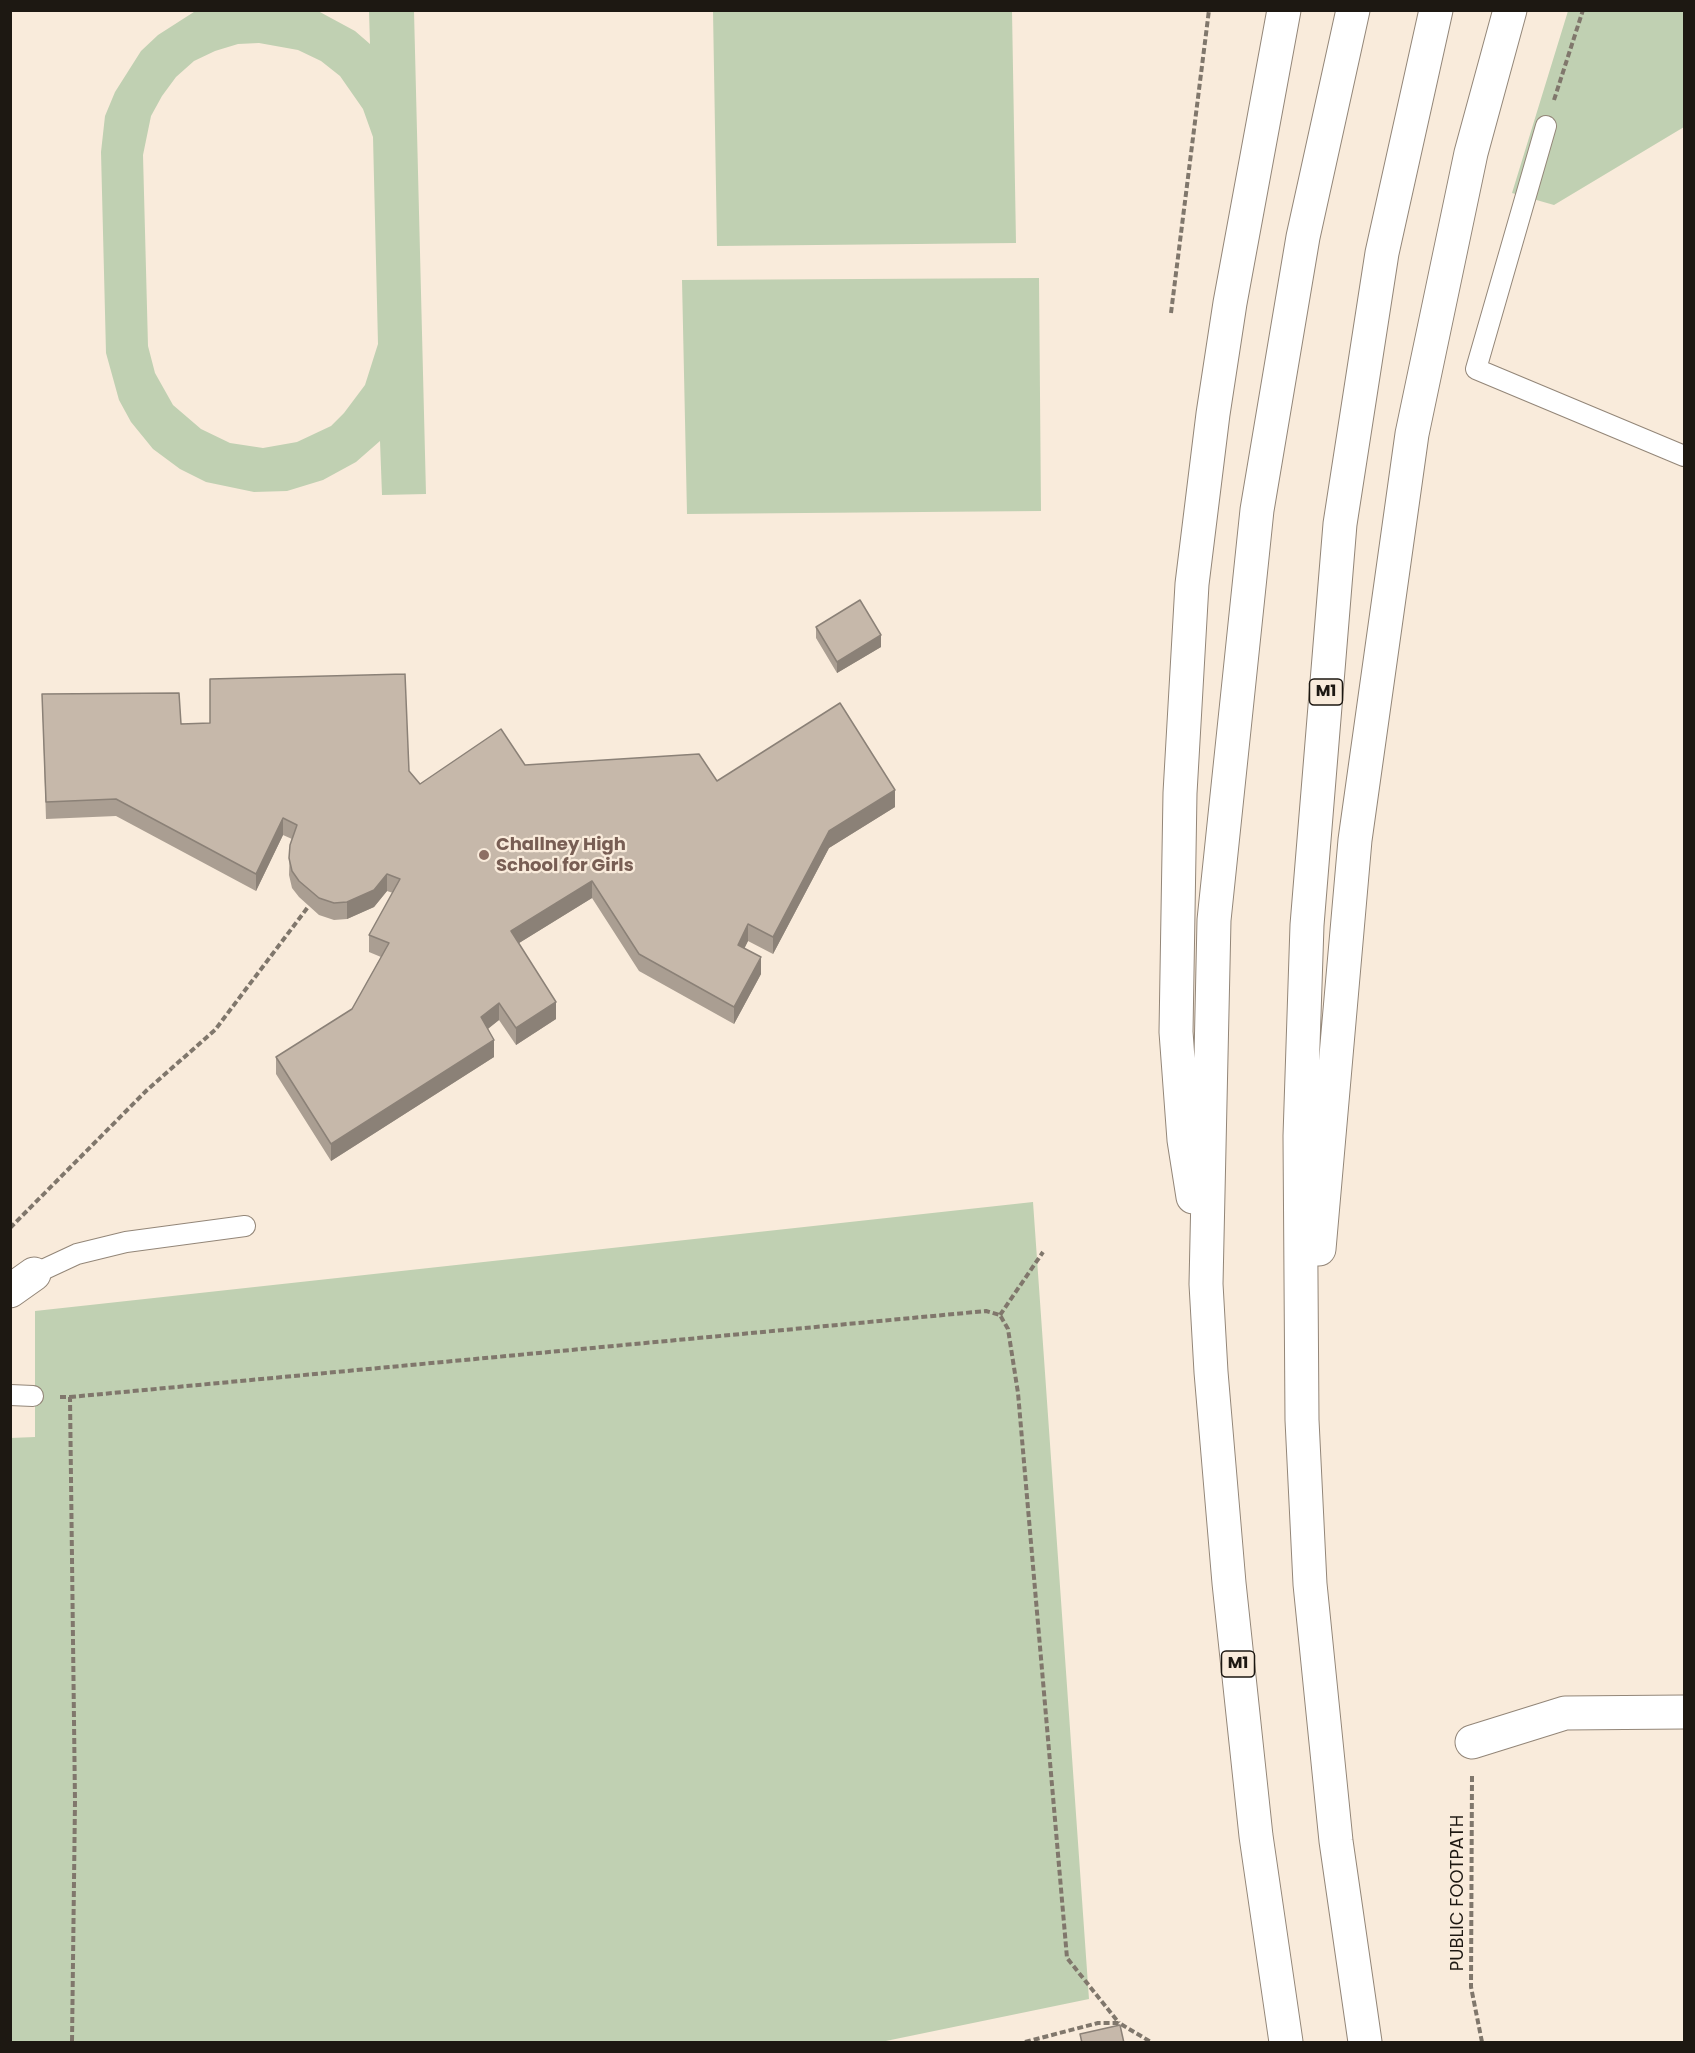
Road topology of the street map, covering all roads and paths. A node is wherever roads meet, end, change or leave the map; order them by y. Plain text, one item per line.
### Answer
1 (1209, 10) edge
2 (1284, 10) edge
3 (1353, 10) edge
4 (1436, 10) edge
5 (1510, 10) edge
6 (1583, 10) edge
7 (1546, 126) joint
8 (1172, 313) dead end
9 (1684, 456) edge
10 (308, 907) edge
11 (245, 1226) dead end
12 (10, 1228) edge
13 (1042, 1252) dead end
14 (22, 1282) edge
15 (1206, 1284) junction
16 (1000, 1314) junction
17 (1302, 1383) junction
18 (10, 1395) edge
19 (33, 1396) joint
20 (70, 1397) junction
21 (1684, 1712) edge
22 (1472, 1742) joint
23 (1119, 2023) junction
24 (72, 2043) edge
25 (1025, 2043) edge
26 (1151, 2043) edge
27 (1286, 2043) edge
28 (1365, 2043) edge
29 (1482, 2043) edge

1 - 8 path
2 - 15 main road
3 - 15 main road, M1
4 - 17 main road, M1
5 - 17 main road
6 - 7 path
7 - 9 lane
10 - 12 path
11 - 14 lane
13 - 16 path
15 - 27 main road, M1
16 - 20 path
16 - 23 path
17 - 28 main road, M1
18 - 19 lane
19 - 20 path
20 - 24 path
21 - 22 main road
22 - 29 path, PUBLIC FOOTPATH
23 - 25 path
23 - 26 path

